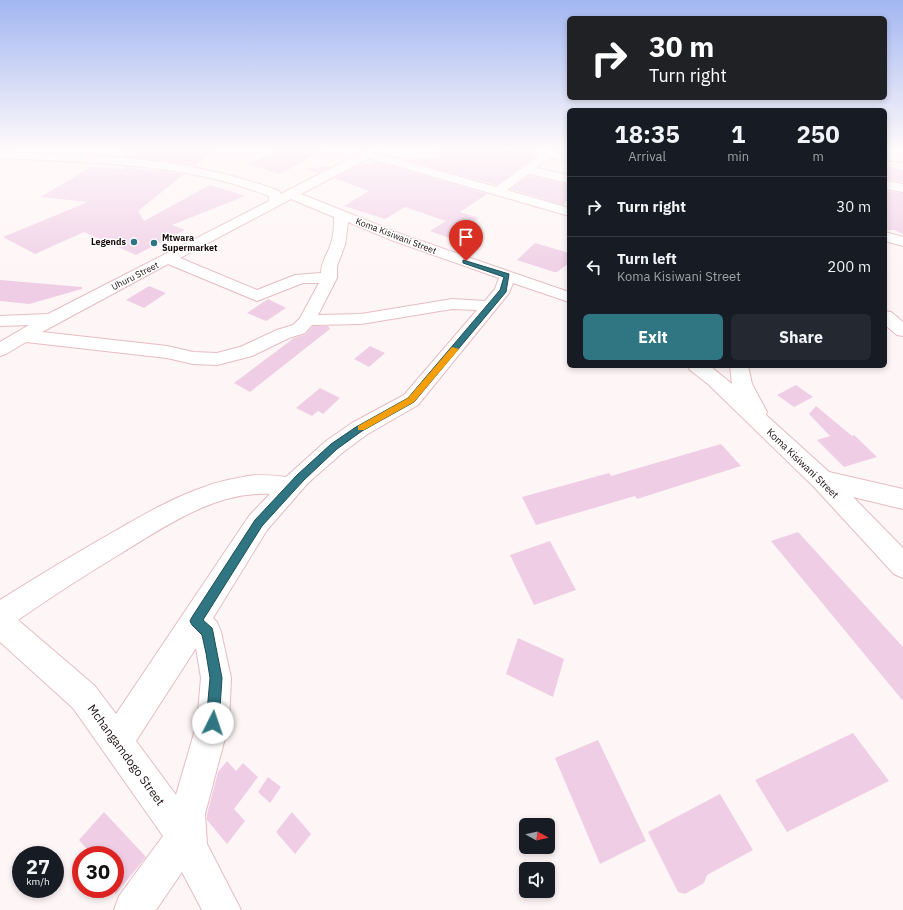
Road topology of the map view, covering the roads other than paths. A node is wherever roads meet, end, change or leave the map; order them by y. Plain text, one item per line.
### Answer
1 (270, 191) edge
2 (299, 191) edge
3 (496, 192) edge
4 (292, 195) junction
5 (275, 203) junction
6 (567, 211) edge
7 (341, 215) junction
8 (887, 237) edge
9 (903, 242) edge
10 (169, 259) junction
11 (507, 276) junction
12 (329, 278) junction
13 (567, 296) edge
14 (490, 306) junction
15 (887, 318) edge
16 (52, 319) junction
17 (308, 320) junction
18 (0, 321) edge
19 (903, 330) edge
20 (22, 336) junction
21 (0, 350) edge
22 (700, 368) edge
23 (739, 368) edge
24 (764, 426) junction
25 (822, 480) junction
26 (291, 487) junction
27 (903, 499) edge
28 (900, 556) edge
29 (0, 616) edge
30 (196, 621) junction
31 (0, 623) edge
32 (116, 742) junction
33 (186, 843) junction
34 (132, 910) edge
35 (222, 910) edge

1 - 5 street
2 - 4 street, Uhuru Street
3 - 6 street
4 - 5 street, Uhuru Street
4 - 7 street, Koma Kisiwani Street
5 - 10 street, Uhuru Street
7 - 11 street, Koma Kisiwani Street
7 - 12 street
8 - 9 street
10 - 12 street
10 - 16 street, Uhuru Street
11 - 13 street, Koma Kisiwani Street
11 - 14 street
12 - 17 street
14 - 17 street
14 - 26 street
15 - 19 street
16 - 18 street
16 - 20 street, Uhuru Street
17 - 20 street
20 - 21 street, Uhuru Street
22 - 24 street, Koma Kisiwani Street
23 - 24 street
24 - 25 street, Koma Kisiwani Street
25 - 27 street
25 - 28 street, Koma Kisiwani Street
26 - 29 street
26 - 30 street
30 - 32 street
30 - 33 street
31 - 32 street, Mchangamdogo Street
32 - 33 street, Mchangamdogo Street
33 - 34 street
33 - 35 street, Mchangamdogo Street

